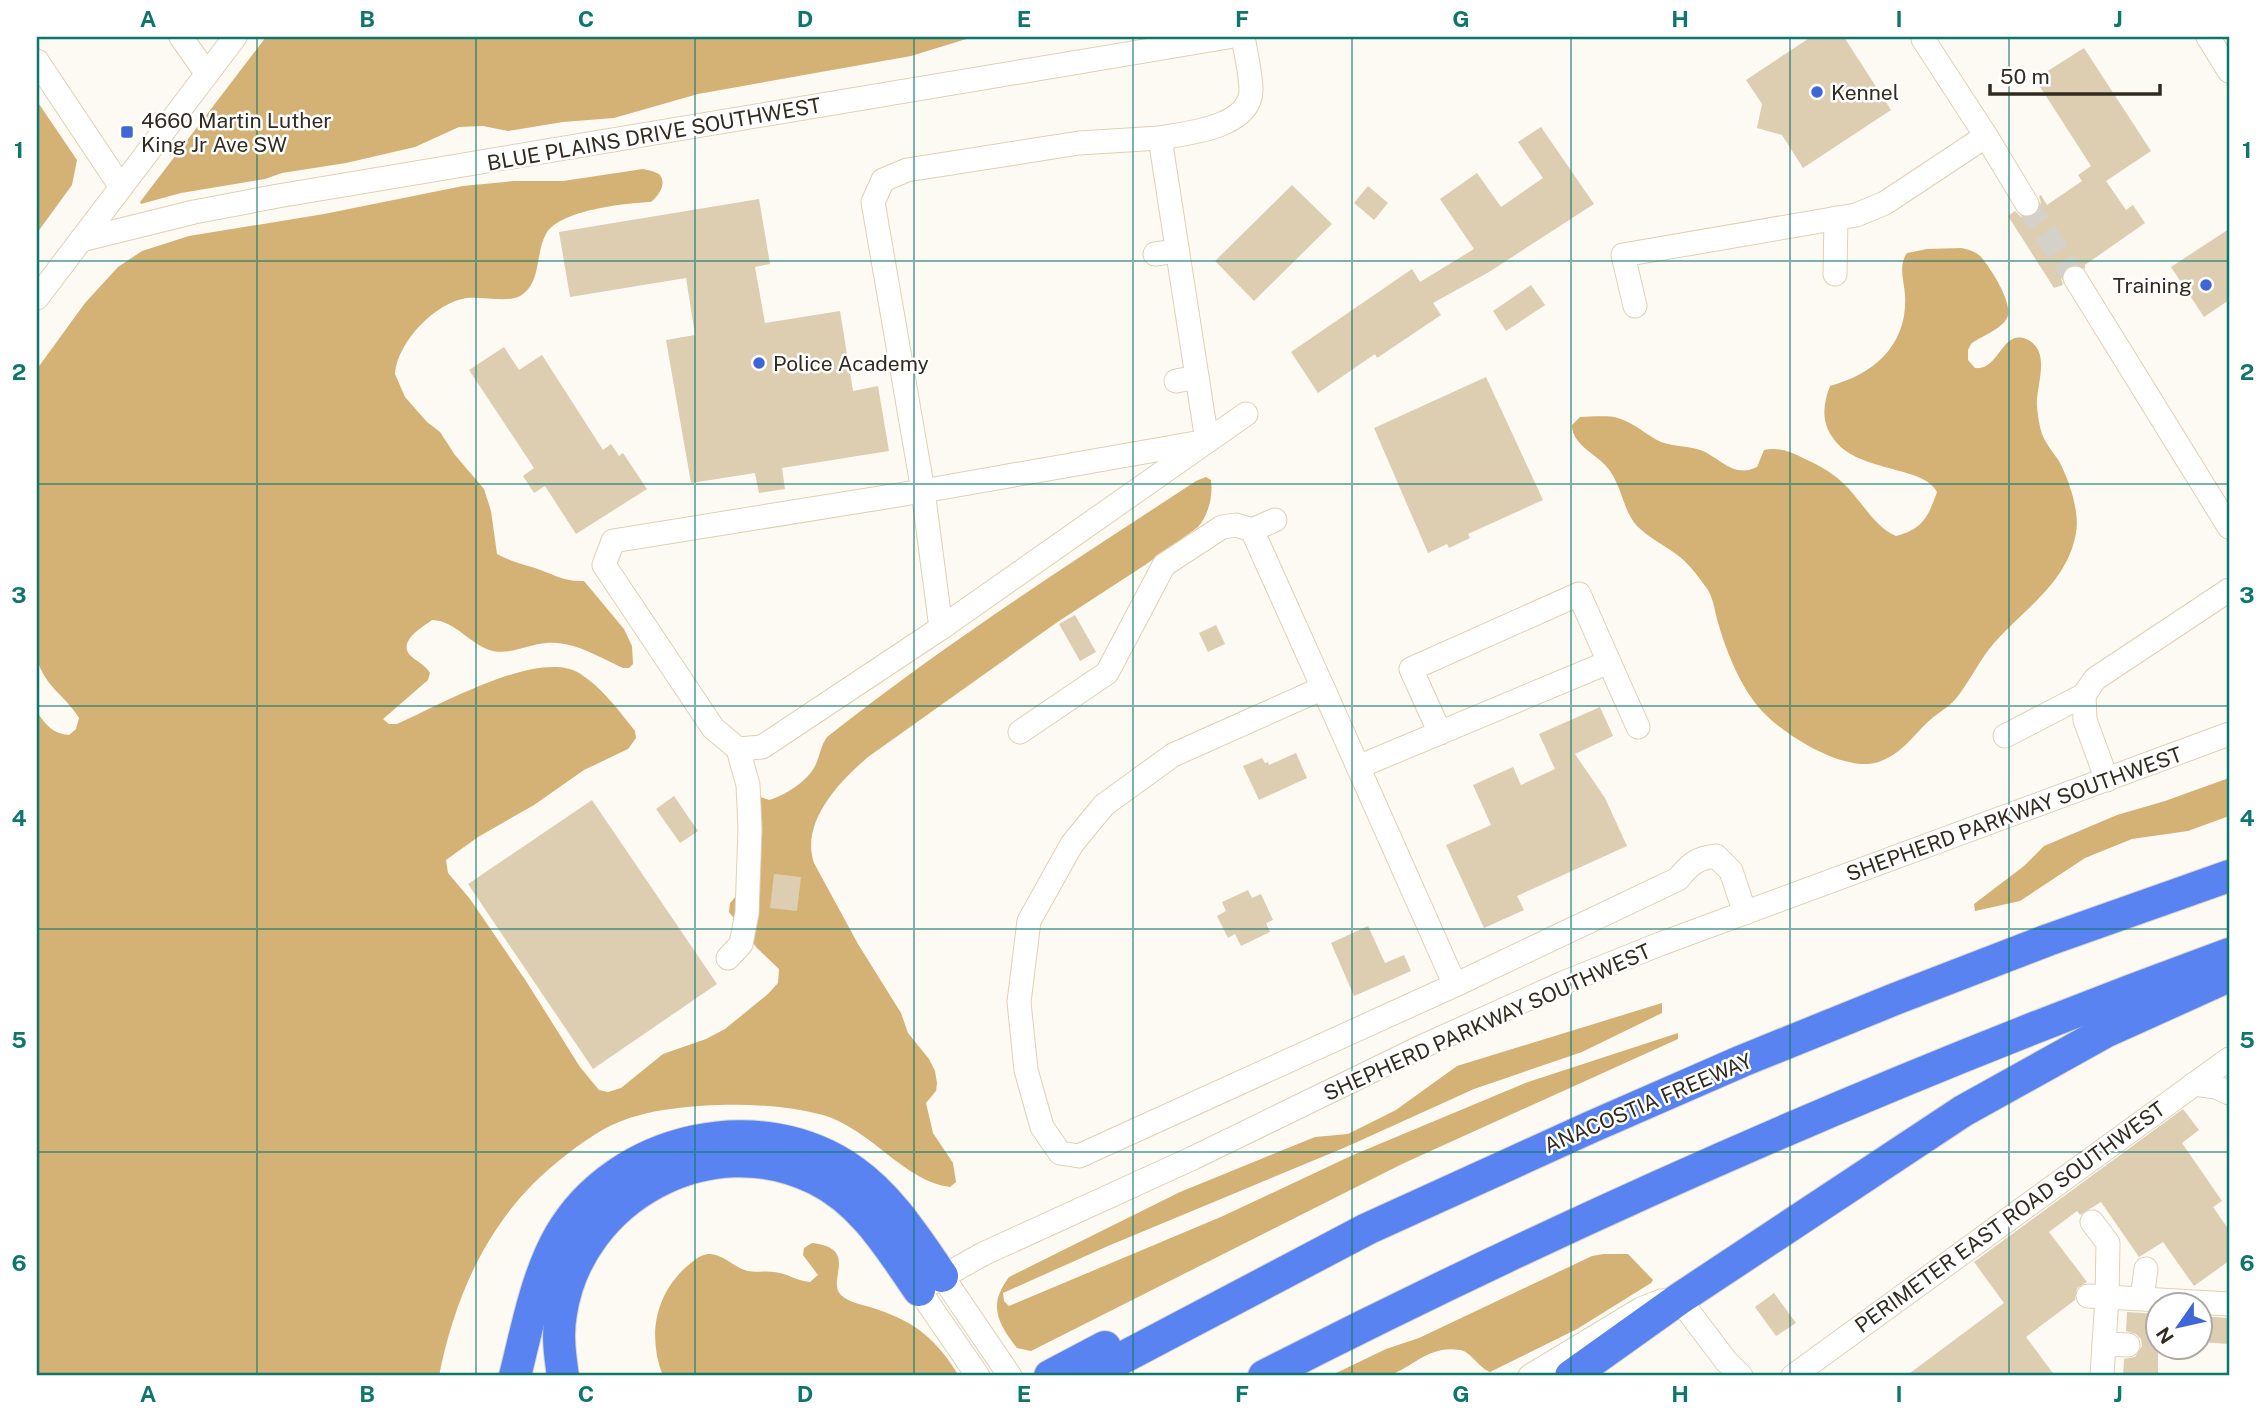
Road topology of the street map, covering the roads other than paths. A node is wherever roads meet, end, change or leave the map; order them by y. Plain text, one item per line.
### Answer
1 (181, 37) edge
2 (235, 37) edge
3 (1228, 37) edge
4 (1243, 37) edge
5 (2208, 37) edge
6 (1924, 38) edge
7 (37, 61) edge
8 (2229, 71) edge
9 (206, 74) junction
10 (1986, 136) junction
11 (1160, 138) junction
12 (121, 187) junction
13 (2027, 204) tunnel mouth
14 (1836, 218) junction
15 (81, 240) junction
16 (1835, 274) dead end
17 (2075, 278) tunnel mouth
18 (37, 298) edge
19 (1635, 306) dead end
20 (1246, 414) dead end
21 (1207, 441) junction
22 (922, 491) junction
23 (1275, 520) dead end
24 (2229, 527) edge
25 (1252, 530) junction
26 (2229, 590) edge
27 (941, 628) junction
28 (1609, 662) junction
29 (1323, 688) junction
30 (2084, 695) junction
31 (1638, 727) dead end
32 (1020, 732) dead end
33 (1440, 733) junction
34 (2229, 734) edge
35 (2005, 736) dead end
36 (738, 749) junction
37 (1358, 767) junction
38 (2107, 780) junction
39 (2229, 854) edge
40 (2229, 876) edge
41 (1745, 913) junction
42 (2124, 913) junction
43 (2229, 954) edge
44 (728, 958) dead end
45 (2229, 976) edge
46 (1455, 985) junction
47 (2229, 1059) edge
48 (2194, 1084) junction
49 (2229, 1093) edge
50 (2092, 1222) dead end
51 (2146, 1269) dead end
52 (930, 1283) junction
53 (2097, 1297) junction
54 (2143, 1298) junction
55 (1679, 1299) junction
56 (2229, 1304) edge
57 (2104, 1344) junction
58 (2128, 1345) dead end
59 (1065, 1375) edge
60 (515, 1376) edge
61 (564, 1376) edge
62 (978, 1376) edge
63 (1010, 1376) edge
64 (1264, 1376) edge
65 (1530, 1376) edge
66 (1571, 1376) edge
67 (1741, 1376) edge
68 (1793, 1376) edge
69 (2102, 1376) edge

1 - 9 street
2 - 9 street
3 - 15 street, BLUE PLAINS DRIVE SOUTHWEST
4 - 11 street
5 - 8 street
6 - 10 street
7 - 12 street
9 - 12 street
10 - 13 street
10 - 14 street
11 - 21 street
11 - 22 street
12 - 15 street
14 - 16 street
14 - 19 street
15 - 18 street
17 - 24 street
20 - 21 street
21 - 22 street
21 - 27 street
22 - 27 street
22 - 36 street
23 - 25 street
25 - 29 street
25 - 32 street
26 - 30 street
27 - 36 street
28 - 31 street
28 - 33 street
28 - 33 street
29 - 37 street
29 - 46 street
30 - 35 street
30 - 38 street
33 - 37 street
34 - 38 street, SHEPHERD PARKWAY SOUTHWEST
36 - 44 street
37 - 46 street
38 - 41 street, SHEPHERD PARKWAY SOUTHWEST
39 - 42 highway
40 - 42 highway, ANACOSTIA FREEWAY
41 - 46 street
41 - 52 street, SHEPHERD PARKWAY SOUTHWEST
42 - 59 highway, ANACOSTIA FREEWAY
43 - 64 highway
45 - 55 highway
47 - 48 street, PERIMETER EAST ROAD SOUTHWEST
48 - 49 street
48 - 68 street, PERIMETER EAST ROAD SOUTHWEST
50 - 53 street
51 - 54 street
52 - 60 highway
52 - 61 highway
52 - 62 street
52 - 63 street
53 - 54 street
53 - 57 street
54 - 56 street
55 - 65 street
55 - 66 highway
55 - 67 street
57 - 58 street
57 - 69 street

